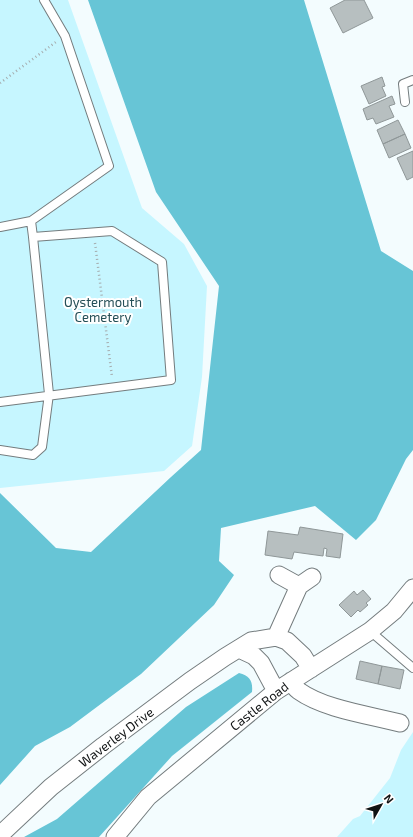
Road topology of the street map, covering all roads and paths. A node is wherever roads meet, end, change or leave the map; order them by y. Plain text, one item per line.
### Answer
1 (44, 0) edge
2 (65, 36) junction
3 (413, 80) edge
4 (0, 83) edge
5 (405, 102) dead end
6 (31, 221) junction
7 (0, 227) edge
8 (94, 232) junction
9 (33, 237) junction
10 (114, 387) junction
11 (49, 394) junction
12 (0, 402) edge
13 (0, 450) edge
14 (279, 575) dead end
15 (413, 588) edge
16 (370, 630) junction
17 (271, 637) junction
18 (239, 649) junction
19 (261, 663) junction
20 (413, 668) edge
21 (311, 669) junction
22 (290, 681) junction
23 (276, 691) junction
24 (400, 723) dead end
25 (0, 835) edge
26 (115, 837) edge

1 - 2 lane
2 - 4 path
2 - 6 lane
3 - 5 lane
6 - 7 lane
6 - 9 lane
8 - 9 lane
8 - 10 path
8 - 10 lane
9 - 11 lane
10 - 11 lane
11 - 12 lane
11 - 13 lane
14 - 17 street
15 - 16 street, Castle Road
16 - 20 lane
16 - 21 street, Castle Road
17 - 18 street, Waverley Drive
17 - 19 street
17 - 21 street
18 - 19 street
18 - 25 street, Waverley Drive
19 - 23 street
21 - 22 street, Castle Road
22 - 23 street, Castle Road
22 - 24 street
23 - 26 street, Castle Road

